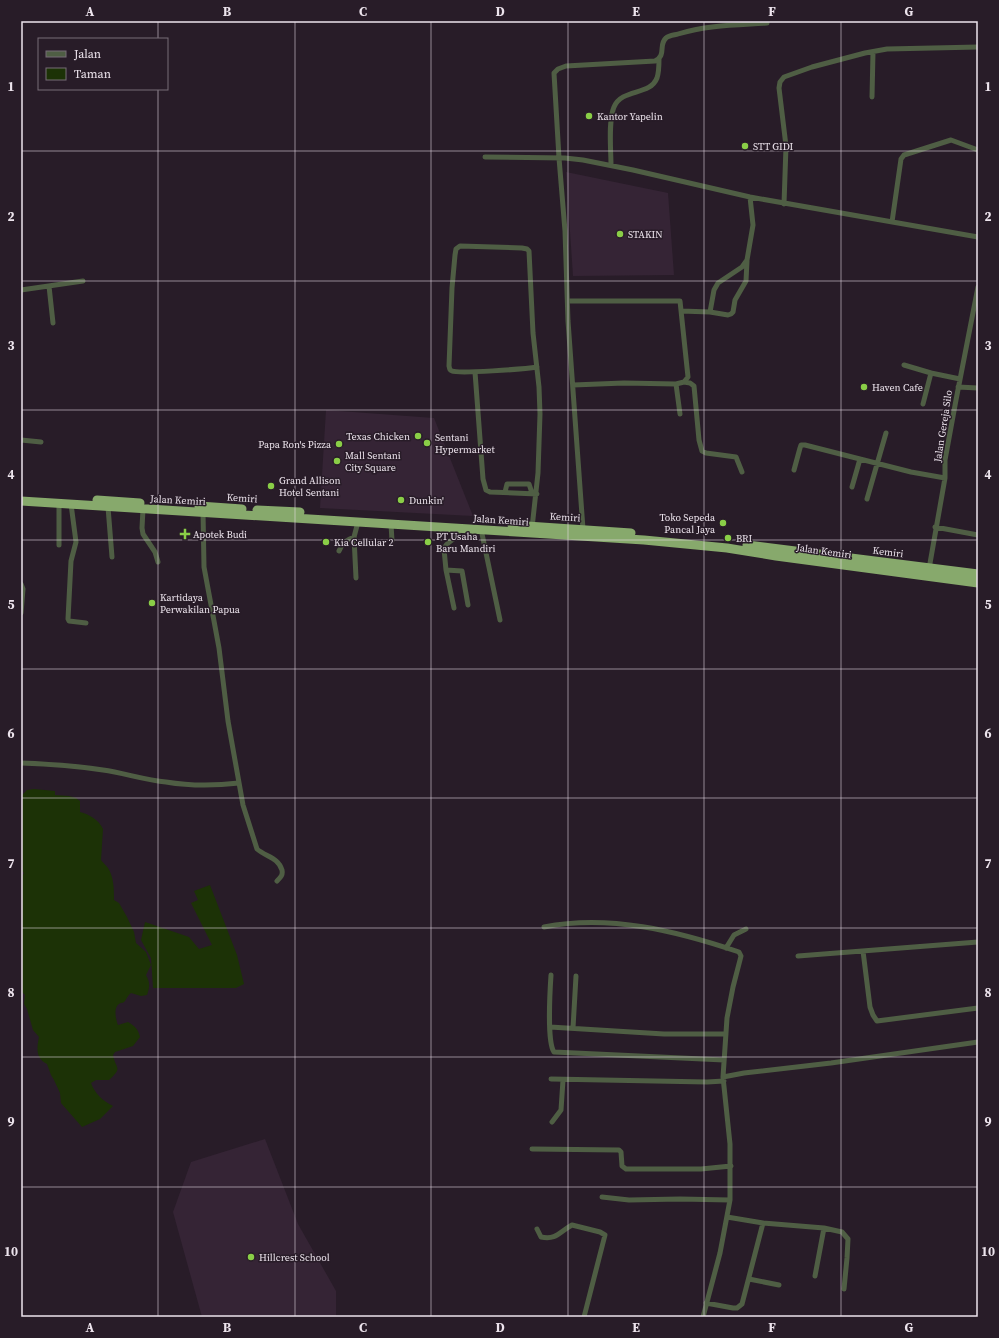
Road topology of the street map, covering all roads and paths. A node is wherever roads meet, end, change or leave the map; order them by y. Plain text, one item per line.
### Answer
1 (767, 23) dead end
2 (978, 47) edge
3 (873, 52) junction
4 (659, 59) junction
5 (872, 97) dead end
6 (978, 150) edge
7 (485, 157) dead end
8 (559, 158) junction
9 (611, 165) junction
10 (750, 197) junction
11 (784, 204) junction
12 (892, 222) junction
13 (978, 237) edge
14 (747, 260) junction
15 (84, 281) dead end
16 (49, 286) junction
17 (978, 287) edge
18 (21, 290) edge
19 (568, 301) junction
20 (976, 309) edge
21 (681, 311) junction
22 (710, 312) junction
23 (53, 323) dead end
24 (904, 365) dead end
25 (536, 367) junction
26 (475, 372) junction
27 (931, 373) junction
28 (960, 379) junction
29 (684, 382) junction
30 (676, 384) junction
31 (573, 385) junction
32 (958, 386) junction
33 (978, 388) edge
34 (923, 404) dead end
35 (680, 414) dead end
36 (886, 433) dead end
37 (21, 440) edge
38 (41, 442) dead end
39 (860, 459) junction
40 (877, 464) junction
41 (794, 470) dead end
42 (742, 472) dead end
43 (945, 478) junction
44 (852, 487) dead end
45 (505, 492) junction
46 (534, 493) junction
47 (21, 495) edge
48 (867, 498) dead end
49 (21, 501) edge
50 (75, 502) junction
51 (59, 503) junction
52 (108, 507) junction
53 (143, 509) junction
54 (203, 509) junction
55 (358, 522) junction
56 (391, 524) junction
57 (935, 526) junction
58 (459, 528) junction
59 (582, 529) junction
60 (482, 530) junction
61 (532, 530) junction
62 (978, 535) edge
63 (354, 537) junction
64 (392, 541) dead end
65 (59, 545) dead end
66 (339, 551) dead end
67 (112, 558) dead end
68 (158, 562) dead end
69 (929, 569) junction
70 (446, 570) junction
71 (978, 574) edge
72 (356, 578) dead end
73 (978, 583) edge
74 (21, 584) edge
75 (468, 605) dead end
76 (454, 608) dead end
77 (21, 613) edge
78 (500, 620) dead end
79 (86, 622) dead end
80 (21, 763) edge
81 (239, 783) junction
82 (277, 881) dead end
83 (544, 928) dead end
84 (746, 929) dead end
85 (978, 942) edge
86 (726, 948) junction
87 (863, 951) junction
88 (798, 956) dead end
89 (551, 975) dead end
90 (576, 976) dead end
91 (978, 1008) edge
92 (550, 1027) junction
93 (573, 1028) junction
94 (726, 1034) junction
95 (978, 1042) edge
96 (724, 1060) junction
97 (551, 1079) dead end
98 (724, 1079) junction
99 (563, 1080) junction
100 (552, 1122) dead end
101 (532, 1149) dead end
102 (730, 1166) junction
103 (602, 1197) dead end
104 (730, 1200) junction
105 (728, 1217) junction
106 (763, 1223) junction
107 (824, 1228) junction
108 (537, 1229) dead end
109 (815, 1276) dead end
110 (749, 1279) junction
111 (779, 1285) dead end
112 (844, 1289) dead end
113 (706, 1303) junction
114 (584, 1317) edge
115 (703, 1317) edge

1 - 4 street
2 - 3 street
3 - 5 street
3 - 11 street
4 - 8 street
4 - 9 street
6 - 12 street
7 - 8 street
8 - 9 street
8 - 19 street
9 - 10 street
10 - 11 street
10 - 14 street
11 - 12 street
12 - 13 street
14 - 22 street
14 - 22 street
15 - 16 street
16 - 18 street
16 - 23 street
17 - 20 street, Jalan Gereja Silo
19 - 21 street
19 - 31 street
20 - 28 street, Jalan Gereja Silo
21 - 22 street
21 - 29 street
24 - 27 street
25 - 26 street
25 - 26 street
25 - 46 street
26 - 45 street
27 - 28 street
27 - 34 street
28 - 32 street, Jalan Gereja Silo
29 - 30 street
29 - 42 street
30 - 31 street
30 - 35 street
31 - 59 street
32 - 33 street
32 - 43 street, Jalan Gereja Silo
36 - 40 street
37 - 38 street
39 - 40 street
39 - 41 street
39 - 44 street
40 - 43 street
40 - 48 street
43 - 57 street, Jalan Gereja Silo
45 - 46 street
45 - 46 street
46 - 61 street
47 - 50 highway, Jalan Kemiri
49 - 51 highway, Jalan Kemiri
50 - 51 highway, Jalan Kemiri
50 - 52 highway, Jalan Kemiri
50 - 54 highway, Kemiri
50 - 79 street
51 - 65 street
52 - 53 highway, Jalan Kemiri
52 - 67 street
53 - 54 highway, Jalan Kemiri
53 - 68 street
54 - 55 highway, Jalan Kemiri
54 - 61 highway, Kemiri
54 - 81 street
55 - 56 highway, Jalan Kemiri
55 - 63 street
56 - 58 highway, Jalan Kemiri
56 - 64 street
57 - 62 street
57 - 69 street, Jalan Gereja Silo
58 - 60 highway, Jalan Kemiri
58 - 70 street
59 - 61 highway, Kemiri
59 - 69 highway, Kemiri
60 - 61 highway, Jalan Kemiri
60 - 78 street
61 - 73 highway, Jalan Kemiri
63 - 66 street
63 - 72 street
69 - 71 highway, Kemiri
70 - 75 street
70 - 76 street
74 - 77 street
80 - 81 street
81 - 82 street
83 - 86 street
84 - 86 street
85 - 87 street
86 - 94 street
87 - 88 street
87 - 91 street
89 - 92 street
90 - 93 street
92 - 93 street
92 - 96 street
93 - 94 street
94 - 96 street
95 - 98 street
96 - 98 street
97 - 99 street
98 - 99 street
98 - 102 street
99 - 100 street
101 - 102 street
102 - 104 street
103 - 104 street
104 - 105 street
105 - 106 street
105 - 113 street
106 - 107 street
106 - 110 street
107 - 109 street
107 - 112 street
108 - 114 street
110 - 111 street
110 - 113 street
113 - 115 street

